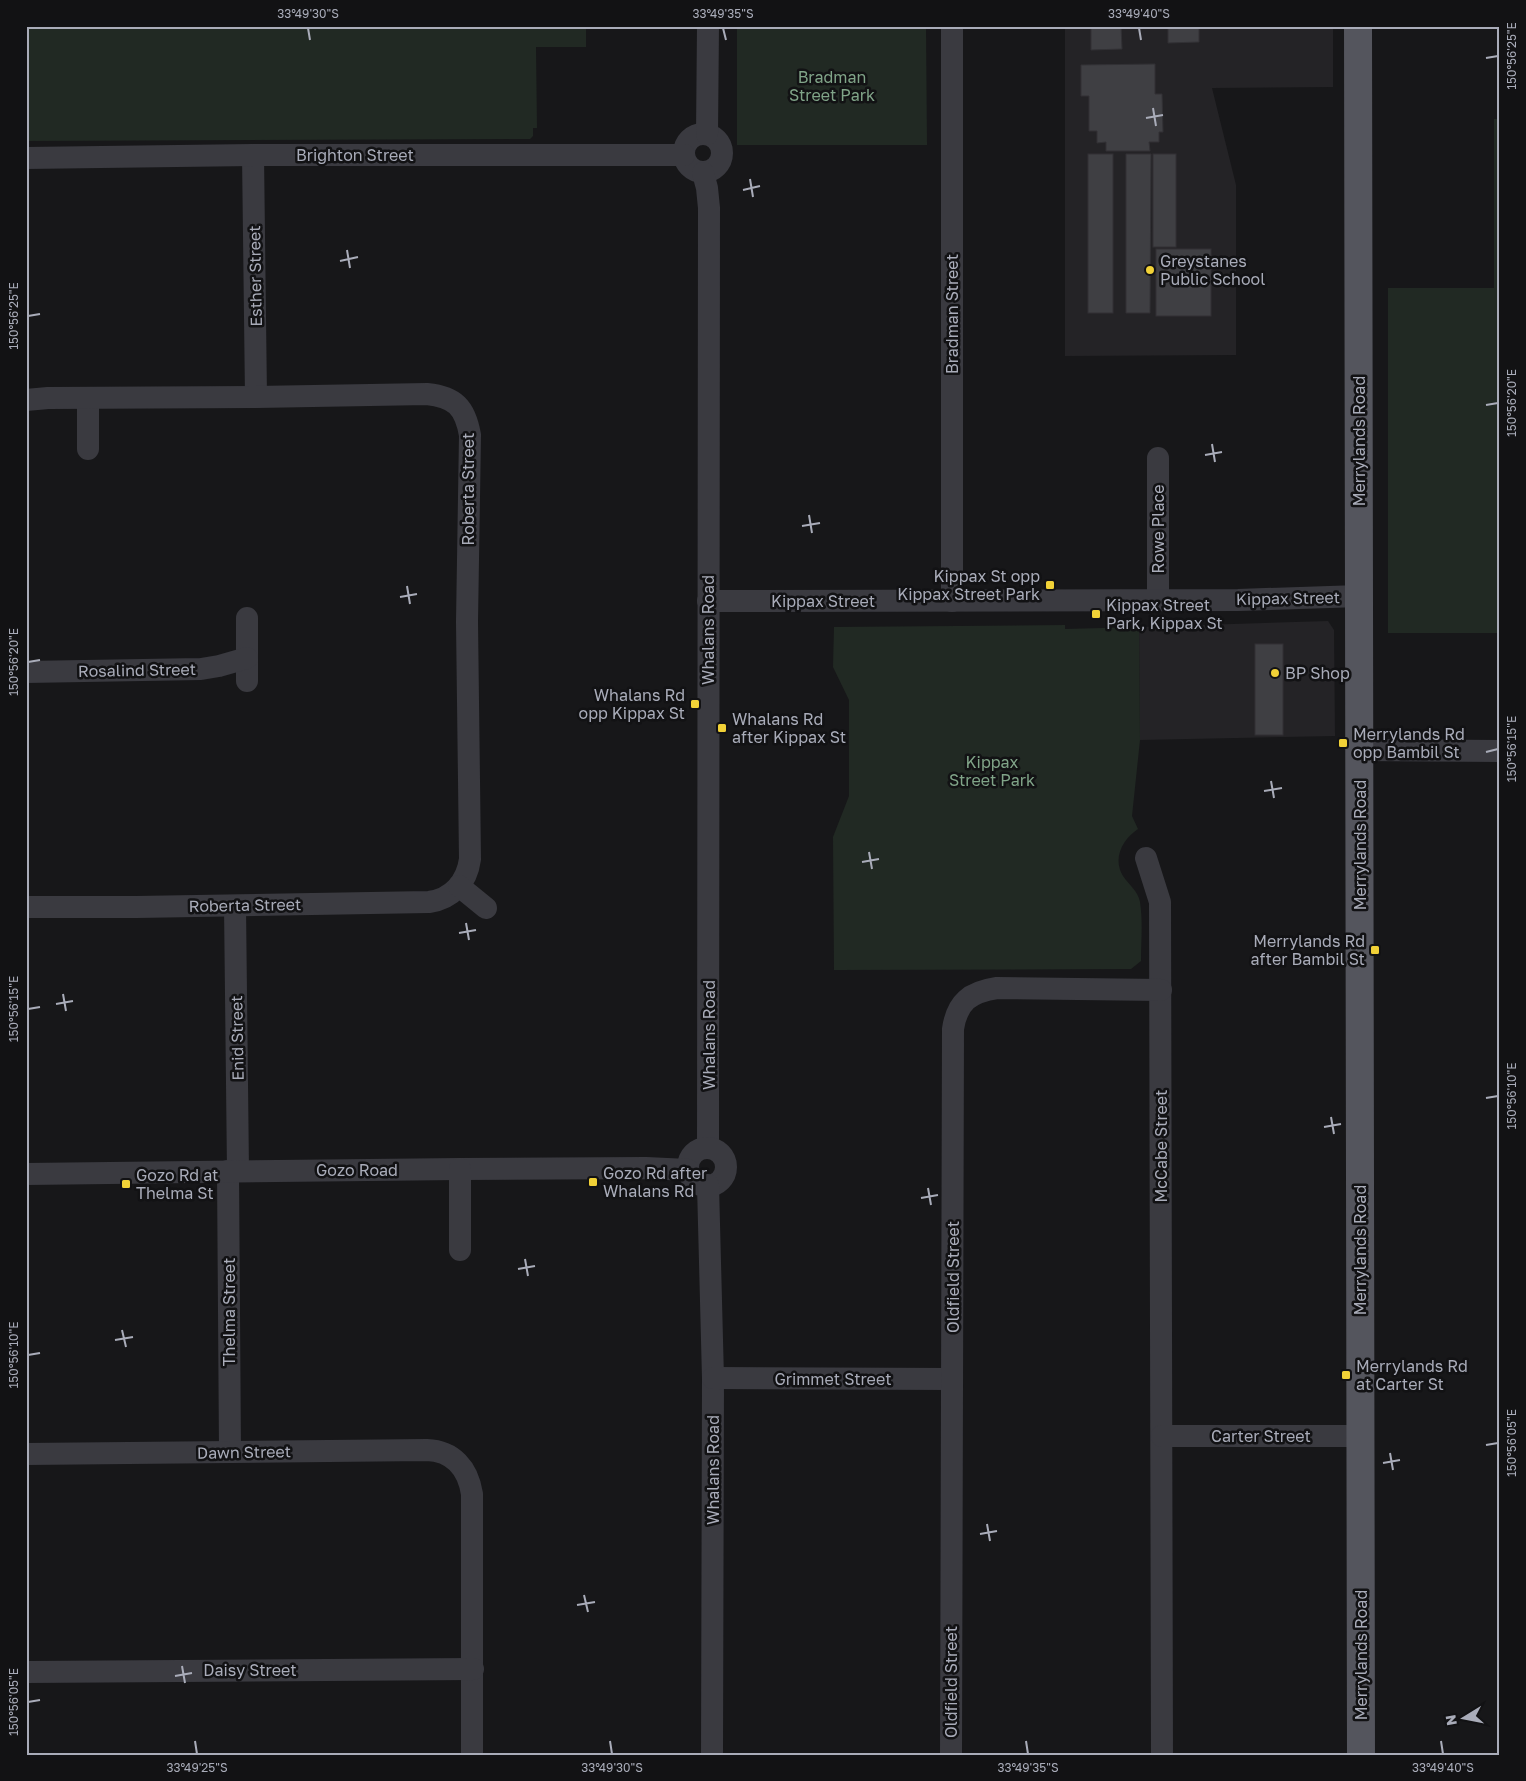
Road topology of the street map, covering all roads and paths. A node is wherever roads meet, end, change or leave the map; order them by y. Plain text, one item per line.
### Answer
1 (708, 26) edge
2 (952, 26) edge
3 (1358, 26) edge
4 (707, 134) junction
5 (253, 155) junction
6 (684, 155) junction
7 (26, 158) edge
8 (703, 172) junction
9 (256, 397) junction
10 (88, 398) junction
11 (26, 400) edge
12 (88, 449) dead end
13 (1158, 458) dead end
14 (1359, 596) junction
15 (1158, 600) junction
16 (708, 601) junction
17 (952, 601) junction
18 (247, 618) dead end
19 (247, 658) junction
20 (26, 672) edge
21 (248, 680) dead end
22 (1359, 750) junction
23 (1500, 750) edge
24 (1146, 858) dead end
25 (459, 886) junction
26 (235, 906) junction
27 (26, 907) edge
28 (486, 908) dead end
29 (1161, 990) junction
30 (708, 1148) junction
31 (460, 1169) junction
32 (688, 1170) junction
33 (233, 1171) junction
34 (26, 1174) edge
35 (708, 1185) junction
36 (460, 1250) dead end
37 (713, 1378) junction
38 (952, 1379) junction
39 (1162, 1436) junction
40 (1361, 1436) junction
41 (230, 1452) junction
42 (26, 1454) edge
43 (473, 1669) junction
44 (26, 1672) edge
45 (472, 1755) edge
46 (712, 1755) edge
47 (951, 1755) edge
48 (1162, 1755) edge
49 (1362, 1755) edge

1 - 4 street
2 - 17 street, Bradman Street
3 - 14 main road, Merrylands Road
4 - 6 street
4 - 8 street
5 - 6 street, Brighton Street
5 - 7 street, Brighton Street
5 - 9 street, Esther Street
6 - 8 street
8 - 16 street, Whalans Road
9 - 10 street, Roberta Street
9 - 25 street, Roberta Street
10 - 11 street, Roberta Street
10 - 12 street
13 - 15 street, Rowe Place
14 - 15 street, Kippax Street
14 - 22 main road, Merrylands Road
15 - 17 street, Kippax Street
16 - 17 street, Kippax Street
16 - 30 street, Whalans Road
18 - 19 street
19 - 20 street, Rosalind Street
19 - 21 street
22 - 23 street
22 - 40 main road, Merrylands Road
24 - 29 street, McCabe Street
25 - 26 street, Roberta Street
25 - 28 street
26 - 27 street, Roberta Street
26 - 33 street, Enid Street
29 - 38 street, Oldfield Street
29 - 39 street, McCabe Street
30 - 32 street
30 - 35 street
31 - 32 street, Gozo Road
31 - 33 street, Gozo Road
31 - 36 street
32 - 35 street
33 - 34 street, Gozo Road
33 - 41 street, Thelma Street
35 - 37 street, Whalans Road
37 - 38 street, Grimmet Street
37 - 46 street, Whalans Road
38 - 47 street, Oldfield Street
39 - 40 street, Carter Street
39 - 48 street
40 - 49 main road, Merrylands Road
41 - 42 street, Dawn Street
41 - 43 street, Dawn Street
43 - 44 street, Daisy Street
43 - 45 street, Dawn Street

